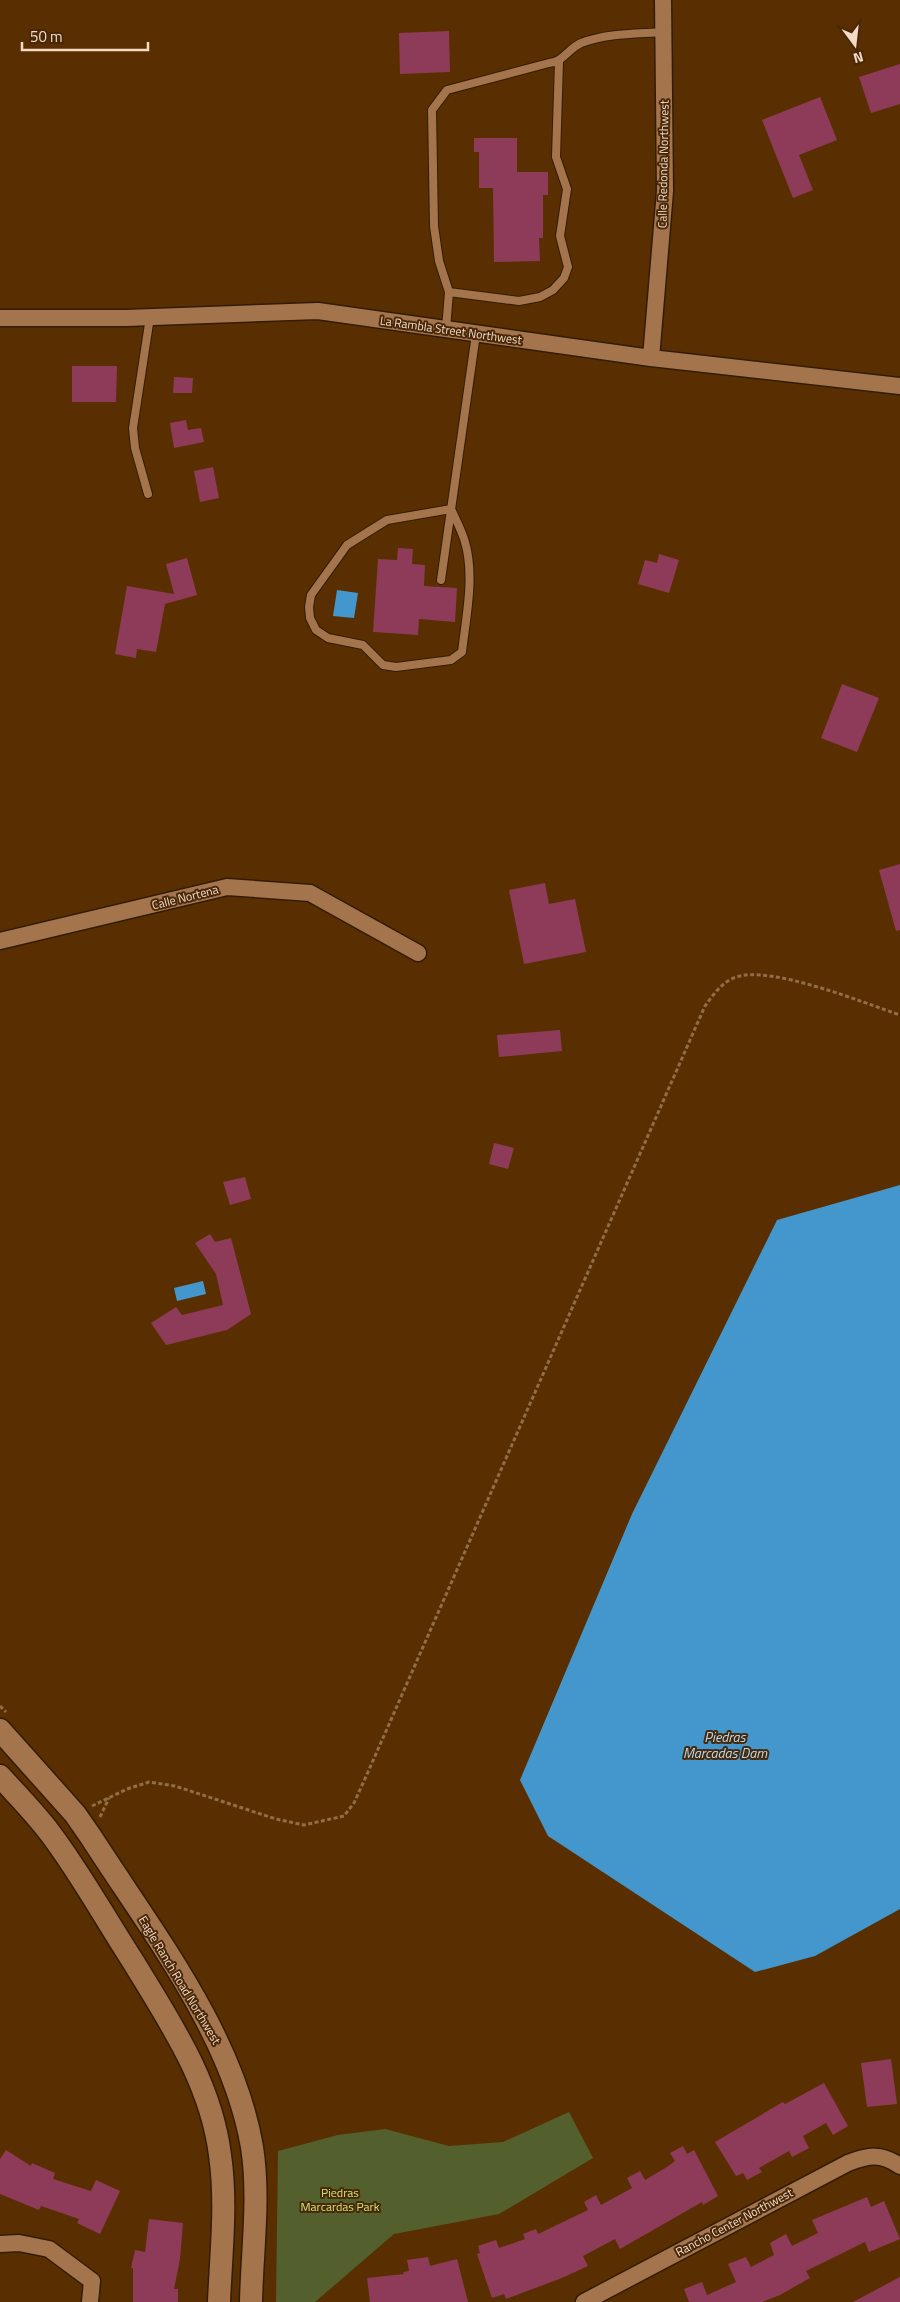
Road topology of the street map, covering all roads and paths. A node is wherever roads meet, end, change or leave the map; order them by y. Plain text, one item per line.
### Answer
1 (663, 0) edge
2 (663, 32) junction
3 (559, 62) junction
4 (449, 292) junction
5 (150, 317) junction
6 (0, 318) edge
7 (446, 329) junction
8 (476, 334) junction
9 (652, 358) junction
10 (900, 386) edge
11 (148, 494) dead end
12 (451, 509) junction
13 (441, 580) dead end
14 (0, 941) edge
15 (418, 953) dead end
16 (900, 1015) edge
17 (0, 1730) edge
18 (0, 1776) edge
19 (75, 1814) junction
20 (894, 2162) edge
21 (0, 2244) edge
22 (90, 2302) edge
23 (219, 2302) edge
24 (251, 2302) edge
25 (584, 2302) edge

1 - 2 street, Calle Redonda Northwest
2 - 3 lane
2 - 9 street, Calle Redonda Northwest
3 - 4 lane
3 - 4 lane
4 - 7 lane
5 - 6 street, La Rambla Street Northwest
5 - 7 street, La Rambla Street Northwest
5 - 11 lane
7 - 8 street, La Rambla Street Northwest
8 - 9 street, La Rambla Street Northwest
8 - 12 lane
9 - 10 street, La Rambla Street Northwest
12 - 12 lane
12 - 13 lane
14 - 15 street, Calle Nortena
16 - 19 path
17 - 19 street, Eagle Ranch Road Northwest
18 - 23 street
19 - 24 street, Eagle Ranch Road Northwest
20 - 25 street, Rancho Center Northwest
21 - 22 street

